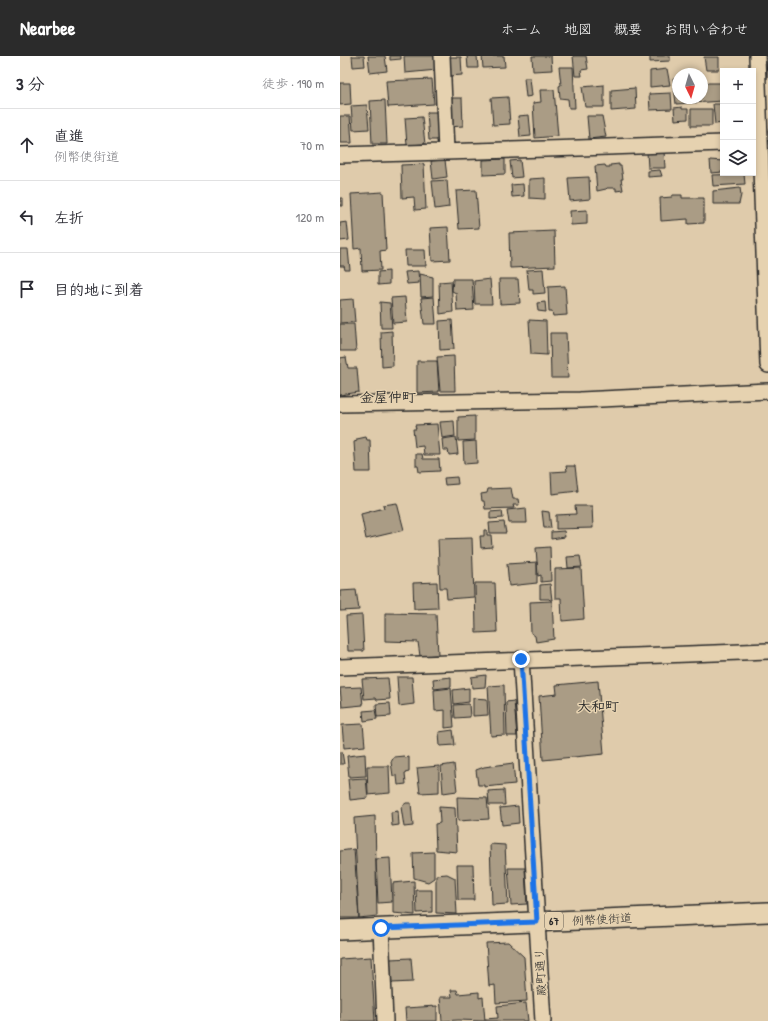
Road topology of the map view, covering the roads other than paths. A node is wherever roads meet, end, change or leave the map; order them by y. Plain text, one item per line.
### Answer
1 (442, 56) edge
2 (757, 56) edge
3 (760, 141) edge
4 (720, 143) edge
5 (446, 151) junction
6 (340, 155) edge
7 (766, 228) edge
8 (768, 366) edge
9 (768, 391) edge
10 (340, 404) edge
11 (768, 651) edge
12 (521, 659) junction
13 (340, 666) edge
14 (768, 912) edge
15 (537, 922) junction
16 (381, 928) junction
17 (340, 930) edge
18 (385, 1021) edge
19 (543, 1021) edge

1 - 5 street
2 - 3 street
3 - 7 street
4 - 5 street
5 - 6 street
7 - 8 street
9 - 10 street
11 - 12 street
12 - 13 street
12 - 15 street, 殿町通り
14 - 15 main road, 例幣使街道 / 67
15 - 16 main road, 例幣使街道 / 67
15 - 19 street, 殿町通り
16 - 17 main road, 例幣使街道 / 67
16 - 18 street

